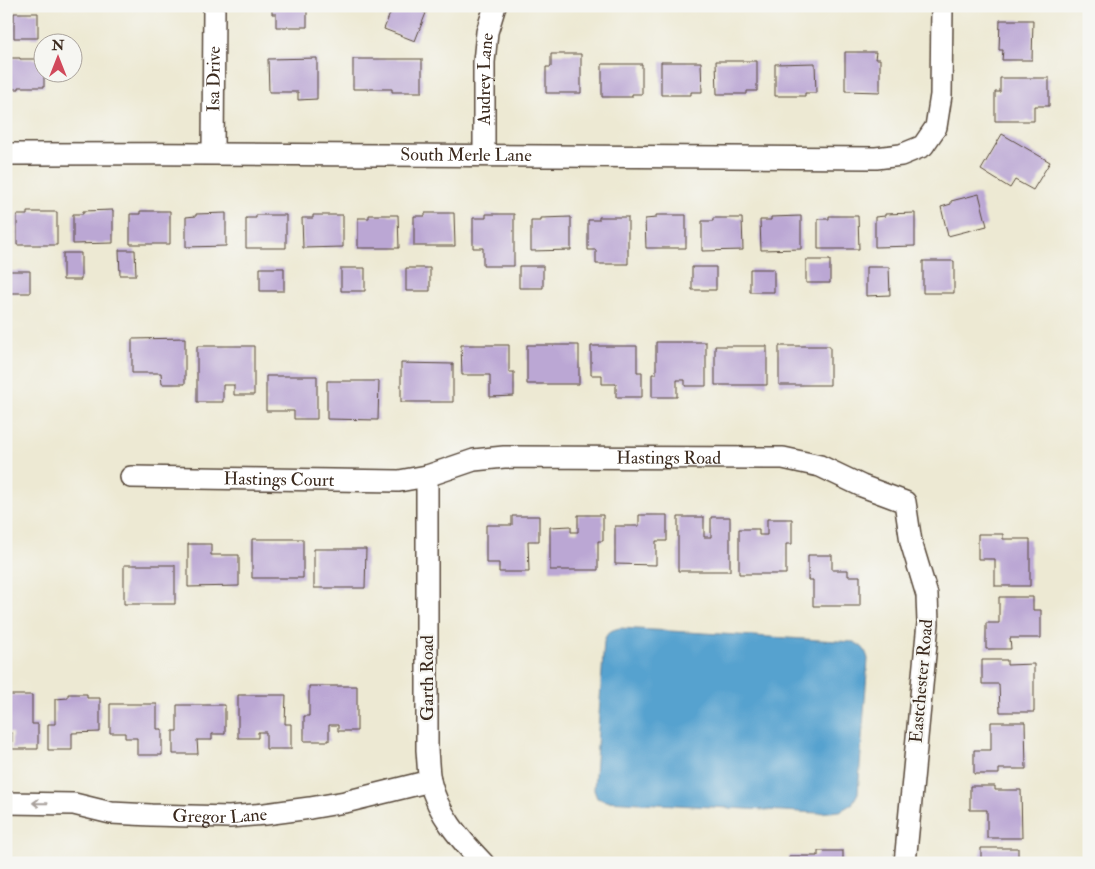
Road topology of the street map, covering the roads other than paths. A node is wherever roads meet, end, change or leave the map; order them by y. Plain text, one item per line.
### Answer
1 (214, 6) edge
2 (495, 6) edge
3 (942, 6) edge
4 (213, 153) junction
5 (6, 154) edge
6 (484, 154) junction
7 (427, 476) junction
8 (130, 477) dead end
9 (905, 502) joint
10 (430, 781) junction
11 (6, 803) edge
12 (483, 863) edge
13 (905, 863) edge

1 - 4 street, Isa Drive
2 - 6 street, Audrey Lane
3 - 6 street, South Merle Lane
4 - 5 street, South Merle Lane
4 - 6 street, South Merle Lane
7 - 8 street, Hastings Court
7 - 9 street, Hastings Road
7 - 10 street, Garth Road
9 - 13 street, Eastchester Road
10 -> 11 street, Gregor Lane
10 - 12 street, Garth Road

